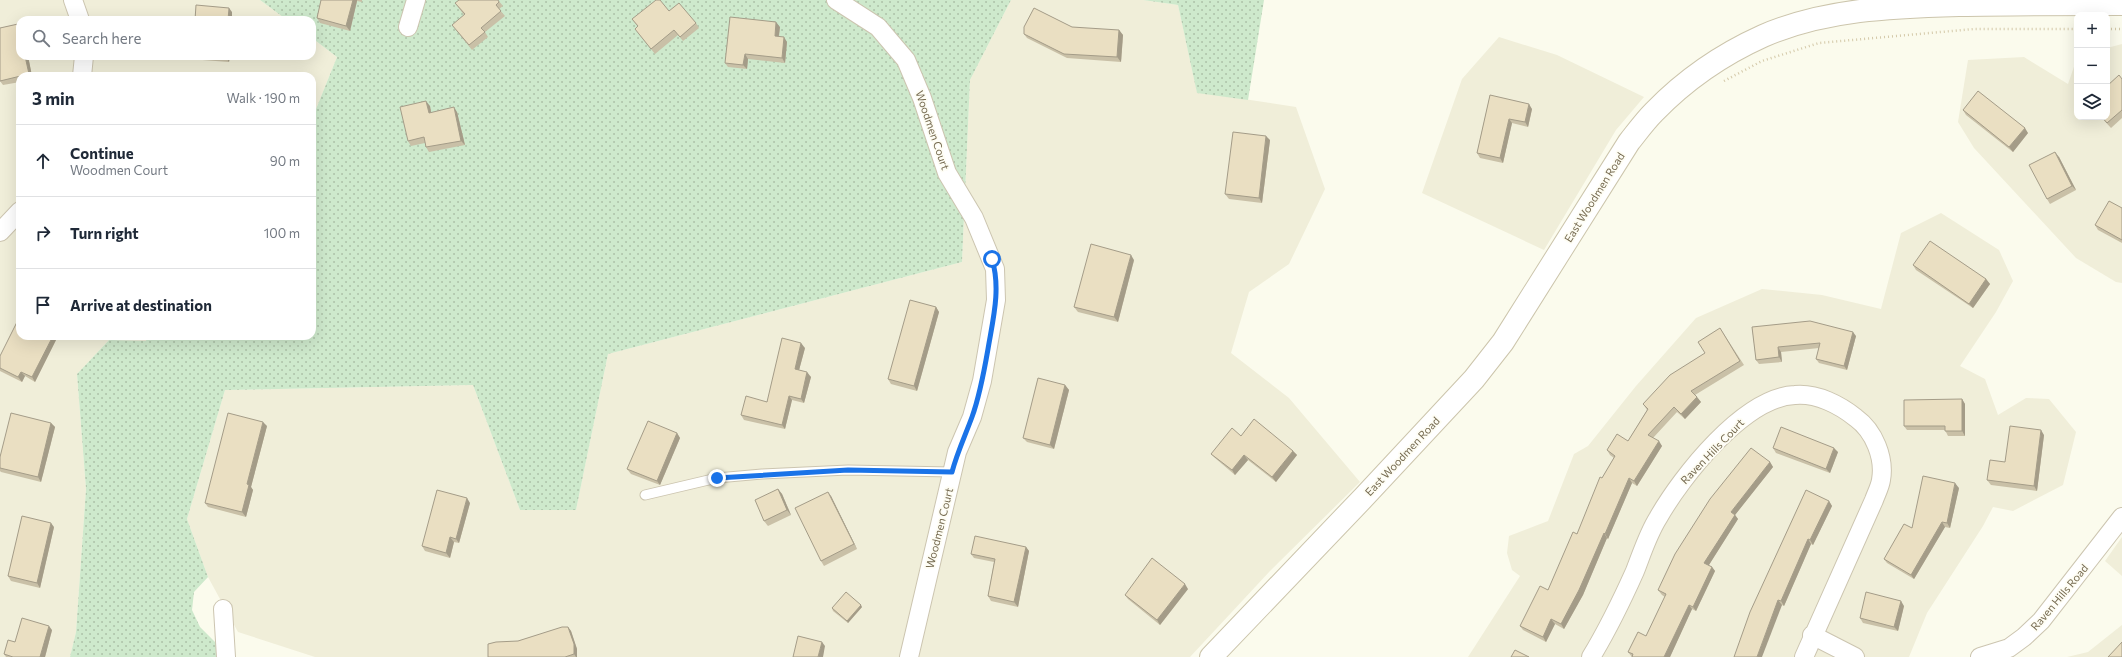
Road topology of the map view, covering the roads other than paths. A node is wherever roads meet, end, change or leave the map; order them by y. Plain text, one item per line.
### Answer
1 (73, 0) edge
2 (416, 0) edge
3 (836, 0) edge
4 (1995, 2) edge
5 (2122, 4) edge
6 (79, 16) edge
7 (408, 27) dead end
8 (84, 60) edge
9 (82, 72) edge
10 (16, 215) edge
11 (0, 232) edge
12 (952, 472) junction
13 (645, 495) dead end
14 (2122, 517) edge
15 (223, 609) dead end
16 (1812, 635) junction
17 (226, 657) edge
18 (909, 657) edge
19 (1212, 657) edge
20 (1591, 657) edge
21 (1804, 657) edge
22 (1855, 657) edge
23 (1981, 657) edge

1 - 6 street
2 - 7 street
3 - 12 street, Woodmen Court
4 - 5 main road, East Woodmen Road
4 - 19 main road, East Woodmen Road
8 - 9 street
10 - 11 street
12 - 13 lane
12 - 18 street, Woodmen Court
14 - 23 street, Raven Hills Road
15 - 17 street
16 - 20 street, Raven Hills Court
16 - 21 street, Raven Hills Court
16 - 22 street

